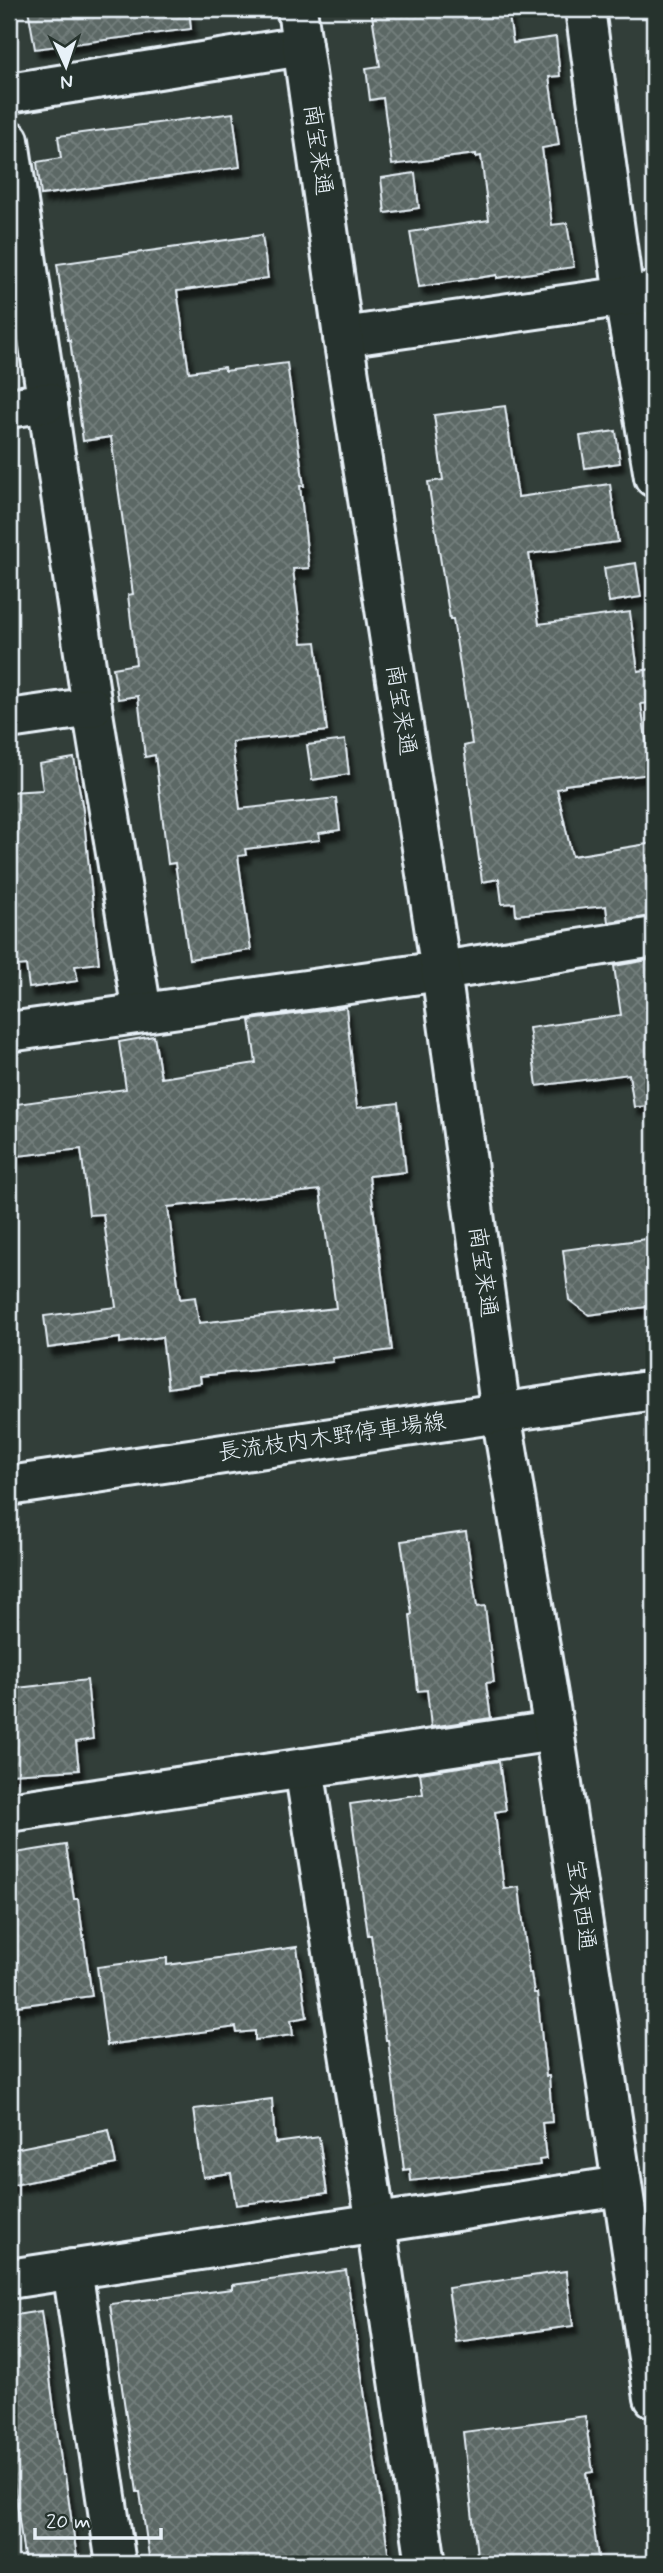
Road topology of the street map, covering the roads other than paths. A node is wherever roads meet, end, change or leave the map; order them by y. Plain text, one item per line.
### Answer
1 (297, 9) edge
2 (585, 9) edge
3 (302, 46) junction
4 (9, 93) edge
5 (9, 140) edge
6 (639, 295) edge
7 (343, 337) junction
8 (48, 402) junction
9 (9, 408) edge
10 (654, 477) edge
11 (92, 707) junction
12 (9, 719) edge
13 (654, 937) edge
14 (441, 971) junction
15 (142, 1012) junction
16 (9, 1032) edge
17 (654, 1390) edge
18 (501, 1413) junction
19 (9, 1486) edge
20 (554, 1731) junction
21 (304, 1768) junction
22 (9, 1812) edge
23 (621, 2186) junction
24 (376, 2224) junction
25 (72, 2269) junction
26 (9, 2279) edge
27 (649, 2334) edge
28 (654, 2398) edge
29 (116, 2564) edge
30 (426, 2564) edge

1 - 3 street, 南宝来通
2 - 6 street
3 - 4 street
3 - 7 street, 南宝来通
5 - 8 street
6 - 7 street
6 - 10 street
7 - 14 street, 南宝来通
8 - 9 street
8 - 11 street
11 - 12 street
11 - 15 street
13 - 14 street
14 - 15 street
14 - 18 street, 南宝来通
15 - 16 street
17 - 18 street, 長流枝内木野停車場線
18 - 19 street, 長流枝内木野停車場線
18 - 20 street, 宝来西通
20 - 21 street
20 - 23 street, 宝来西通
21 - 22 street
21 - 24 street
23 - 24 street
23 - 27 street, 宝来西通
24 - 25 street
24 - 30 street
25 - 26 street
25 - 29 street
27 - 28 street, 宝来西通

